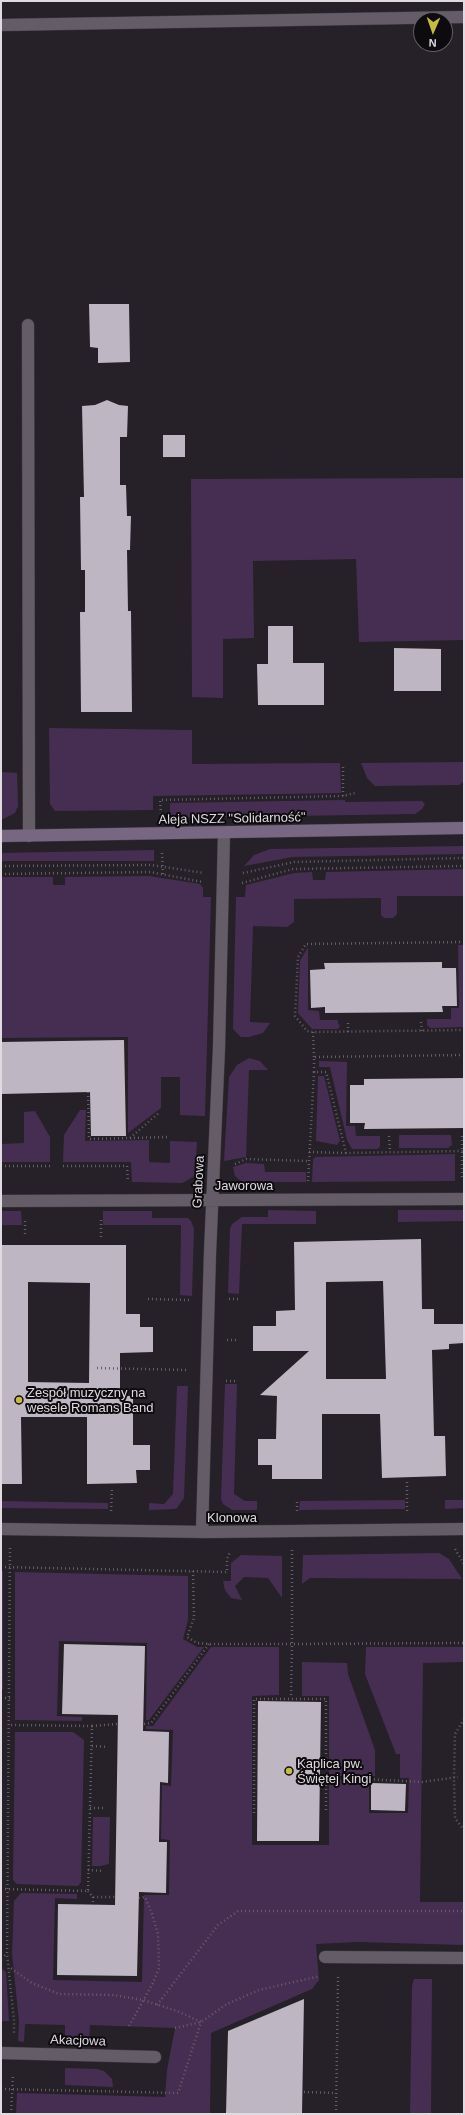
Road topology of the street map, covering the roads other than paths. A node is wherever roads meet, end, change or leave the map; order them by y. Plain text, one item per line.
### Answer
1 (464, 17) edge
2 (1, 25) edge
3 (28, 326) dead end
4 (464, 828) edge
5 (224, 833) junction
6 (1, 836) edge
7 (29, 836) junction
8 (464, 1199) edge
9 (212, 1200) junction
10 (1, 1201) edge
11 (5, 1529) edge
12 (464, 1529) edge
13 (202, 1532) junction
14 (325, 1957) dead end
15 (464, 1958) edge
16 (1, 2053) edge
17 (155, 2057) dead end

1 - 2 street
3 - 7 street
4 - 5 street, Aleja NSZZ "Solidarność"
5 - 7 street, Aleja NSZZ "Solidarność"
5 - 9 street, Grabowa
6 - 7 street, Aleja NSZZ "Solidarność"
8 - 9 street, Jaworowa
9 - 10 street, Jaworowa
9 - 13 street, Grabowa
11 - 13 street, Klonowa
12 - 13 street, Klonowa
14 - 15 street
16 - 17 street, Akacjowa

